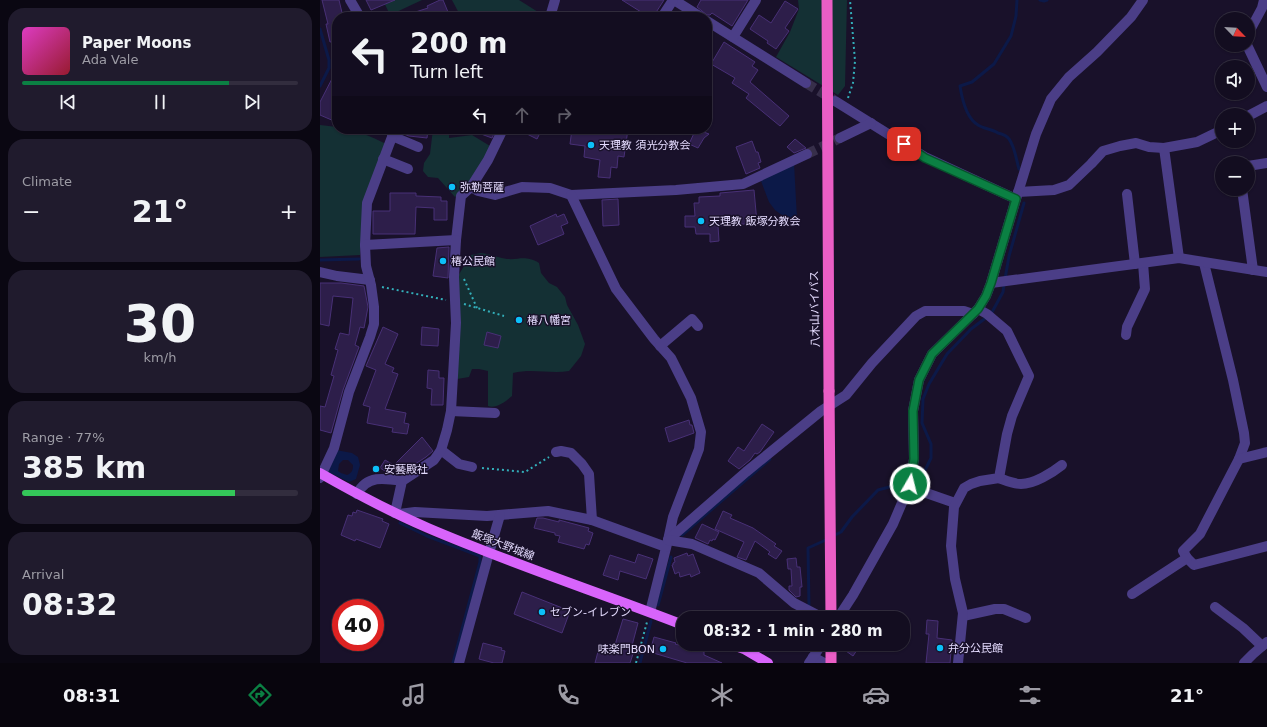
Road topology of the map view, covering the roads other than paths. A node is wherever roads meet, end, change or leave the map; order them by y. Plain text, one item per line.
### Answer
1 (350, 0) edge
2 (554, 0) edge
3 (674, 0) edge
4 (756, 0) edge
5 (827, 0) edge
6 (1143, 0) edge
7 (1264, 0) edge
8 (687, 3) edge
9 (357, 12) edge
10 (551, 12) edge
11 (666, 12) edge
12 (696, 12) edge
13 (1255, 21) edge
14 (712, 24) edge
15 (733, 37) junction
16 (1250, 52) edge
17 (806, 83) tunnel mouth
18 (1267, 87) edge
19 (839, 103) tunnel mouth
20 (1267, 106) edge
21 (1255, 112) edge
22 (871, 123) junction
23 (1215, 133) edge
24 (392, 134) edge
25 (396, 134) edge
26 (501, 134) edge
27 (840, 138) tunnel mouth
28 (418, 147) dead end
29 (1164, 148) junction
30 (807, 154) tunnel mouth
31 (383, 159) junction
32 (1267, 163) edge
33 (1255, 165) edge
34 (408, 169) dead end
35 (471, 187) junction
36 (1127, 194) dead end
37 (571, 195) junction
38 (1017, 196) junction
39 (1243, 196) edge
40 (456, 240) junction
41 (365, 245) junction
42 (1178, 258) junction
43 (1204, 263) junction
44 (1139, 264) junction
45 (1253, 270) junction
46 (320, 272) edge
47 (1267, 272) edge
48 (370, 280) junction
49 (1001, 282) junction
50 (982, 314) junction
51 (698, 326) dead end
52 (1126, 335) dead end
53 (660, 346) junction
54 (451, 411) junction
55 (495, 413) dead end
56 (441, 450) junction
57 (556, 452) road end
58 (1267, 452) edge
59 (1239, 459) junction
60 (1062, 465) dead end
61 (472, 467) road end
62 (320, 475) edge
63 (1000, 478) junction
64 (402, 481) junction
65 (909, 487) junction
66 (357, 494) junction
67 (956, 503) junction
68 (397, 514) junction
69 (500, 515) junction
70 (592, 520) junction
71 (667, 544) junction
72 (1267, 546) edge
73 (490, 553) junction
74 (1187, 558) junction
75 (1132, 594) dead end
76 (1215, 607) dead end
77 (809, 611) edge
78 (831, 611) edge
79 (843, 611) edge
80 (650, 612) junction
81 (963, 616) junction
82 (1026, 618) dead end
83 (676, 622) edge
84 (1265, 644) edge
85 (746, 651) edge
86 (817, 651) edge
87 (831, 651) edge
88 (811, 660) edge
89 (459, 663) edge
90 (768, 663) edge
91 (824, 663) edge
92 (831, 663) edge
93 (958, 663) edge
94 (1244, 663) edge

1 - 9 street
2 - 10 street
3 - 8 street
3 - 11 street
4 - 15 street
5 - 78 highway, 八木山バイパス, bridge
6 - 38 street
7 - 13 street
8 - 12 street
14 - 15 street
15 - 17 street
16 - 18 street
19 - 22 street
20 - 21 street
22 - 27 street
22 - 38 street
23 - 29 street
24 - 31 street
25 - 28 street
26 - 35 street
29 - 38 street
29 - 42 street
30 - 37 street
31 - 34 street
31 - 41 street
32 - 33 street
35 - 37 street
35 - 40 street
36 - 44 street
37 - 53 street
38 - 49 street
39 - 45 street
40 - 41 street
40 - 54 street
41 - 48 street
42 - 43 street
42 - 44 street
43 - 45 street
43 - 59 street
44 - 49 street
44 - 52 street
45 - 47 street
46 - 48 street
48 - 62 street
49 - 50 street
50 - 63 street
50 - 65 street
50 - 71 street
51 - 53 street
53 - 71 street
54 - 55 street
54 - 56 street
56 - 61 street
56 - 64 street
57 - 70 street
58 - 59 street
59 - 74 street
60 - 63 street
62 - 66 main road, 飯塚大野城線
63 - 67 street
64 - 66 street
64 - 68 street
65 - 67 street
65 - 79 street
66 - 68 main road, 飯塚大野城線
67 - 81 street
68 - 69 street
68 - 73 main road, 飯塚大野城線
69 - 70 street
69 - 73 street
70 - 71 street
71 - 77 street
71 - 80 street
72 - 74 street
73 - 80 main road, 飯塚大野城線
73 - 89 street
74 - 75 street
76 - 84 street
80 - 83 main road, 飯塚大野城線
81 - 82 street
81 - 93 street
84 - 94 street
85 - 90 main road
86 - 88 street
87 - 92 highway
88 - 91 street

